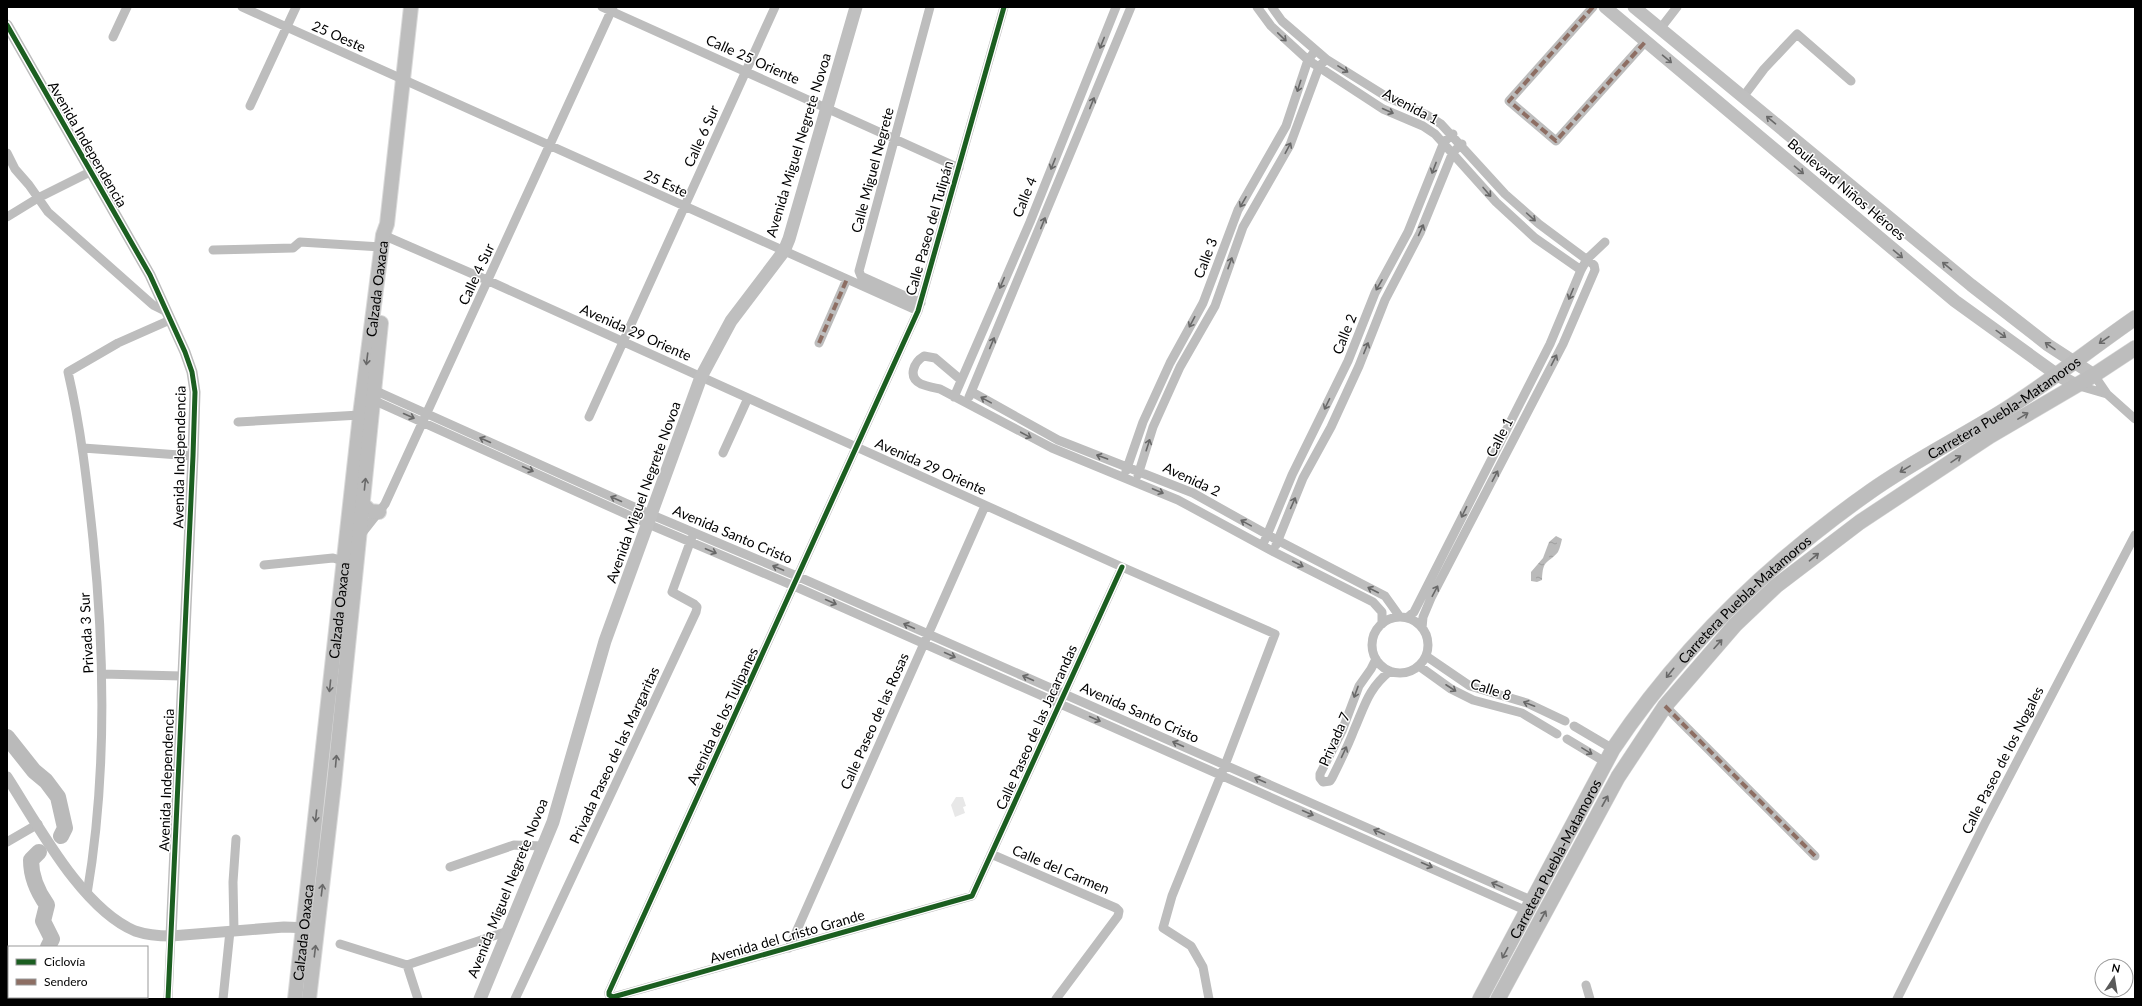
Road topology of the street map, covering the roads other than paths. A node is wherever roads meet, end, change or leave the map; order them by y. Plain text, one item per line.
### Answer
1 (127, 7) edge
2 (242, 7) edge
3 (296, 7) edge
4 (411, 7) edge
5 (602, 7) edge
6 (775, 7) edge
7 (856, 7) edge
8 (930, 7) edge
9 (1004, 7) edge
10 (1116, 7) edge
11 (1131, 7) edge
12 (1257, 7) edge
13 (1272, 7) edge
14 (1593, 7) edge
15 (1605, 7) edge
16 (1634, 7) edge
17 (1677, 7) edge
18 (612, 9) edge
19 (7, 25) edge
20 (287, 27) junction
21 (1660, 28) junction
22 (113, 37) dead end
23 (1646, 41) junction
24 (1315, 51) junction
25 (1326, 59) junction
26 (1308, 60) junction
27 (1319, 67) junction
28 (746, 71) junction
29 (403, 80) junction
30 (1852, 81) dead end
31 (1743, 97) junction
32 (250, 106) dead end
33 (827, 107) junction
34 (1073, 114) junction
35 (1085, 120) junction
36 (1453, 134) junction
37 (895, 138) junction
38 (1444, 142) junction
39 (1462, 144) junction
40 (550, 146) junction
41 (1453, 152) junction
42 (7, 153) edge
43 (959, 168) junction
44 (90, 172) junction
45 (38, 198) junction
46 (685, 206) junction
47 (7, 217) edge
48 (385, 236) junction
49 (1605, 242) dead end
50 (213, 250) dead end
51 (784, 251) junction
52 (1587, 259) junction
53 (1581, 270) junction
54 (1214, 274) junction
55 (1224, 278) junction
56 (847, 279) junction
57 (489, 280) junction
58 (919, 307) junction
59 (168, 315) junction
60 (2135, 318) edge
61 (623, 341) junction
62 (818, 343) dead end
63 (2135, 348) edge
64 (1348, 362) junction
65 (2074, 362) junction
66 (1359, 366) junction
67 (2056, 374) junction
68 (2094, 375) junction
69 (701, 377) junction
70 (961, 380) junction
71 (2076, 384) junction
72 (972, 392) junction
73 (2107, 394) junction
74 (374, 395) junction
75 (954, 397) junction
76 (748, 398) junction
77 (966, 404) junction
78 (360, 415) junction
79 (589, 417) dead end
80 (425, 418) junction
81 (2135, 419) edge
82 (238, 422) dead end
83 (1497, 445) junction
84 (856, 447) junction
85 (83, 448) junction
86 (1508, 450) junction
87 (501, 452) junction
88 (723, 453) dead end
89 (193, 456) junction
90 (1127, 466) junction
91 (1139, 471) junction
92 (1124, 478) junction
93 (1136, 482) junction
94 (596, 490) junction
95 (592, 499) junction
96 (363, 504) junction
97 (985, 506) junction
98 (379, 512) junction
99 (650, 520) junction
100 (694, 532) junction
101 (1268, 535) junction
102 (2135, 535) edge
103 (354, 537) junction
104 (1277, 540) junction
105 (690, 542) junction
106 (1263, 546) junction
107 (1274, 552) junction
108 (350, 562) junction
109 (264, 565) dead end
110 (1122, 567) junction
111 (798, 577) junction
112 (794, 586) junction
113 (1403, 618) junction
114 (1382, 624) junction
115 (1422, 628) junction
116 (928, 634) junction
117 (923, 643) junction
118 (1426, 656) junction
119 (1376, 659) junction
120 (1419, 666) junction
121 (1390, 671) junction
122 (102, 674) junction
123 (182, 676) junction
124 (1064, 694) junction
125 (1060, 703) junction
126 (1666, 706) junction
127 (1565, 721) dead end
128 (1574, 726) dead end
129 (1557, 734) dead end
130 (1567, 739) dead end
131 (1613, 749) junction
132 (1214, 760) junction
133 (1607, 763) junction
134 (1225, 765) junction
135 (1210, 770) junction
136 (1221, 774) junction
137 (7, 777) edge
138 (38, 824) junction
139 (236, 839) dead end
140 (7, 842) edge
141 (543, 846) junction
142 (991, 854) junction
143 (1815, 856) dead end
144 (1457, 867) junction
145 (450, 868) dead end
146 (1452, 877) junction
147 (87, 894) junction
148 (972, 896) joint
149 (1530, 906) junction
150 (304, 926) junction
151 (318, 929) junction
152 (508, 930) junction
153 (232, 931) junction
154 (171, 936) junction
155 (340, 944) dead end
156 (789, 948) junction
157 (407, 965) junction
158 (1586, 985) dead end
159 (609, 995) joint
160 (168, 999) edge
161 (223, 999) edge
162 (295, 999) edge
163 (309, 999) edge
164 (418, 999) edge
165 (480, 999) edge
166 (515, 999) edge
167 (1056, 999) edge
168 (1209, 999) edge
169 (1480, 999) edge
170 (1498, 999) edge
171 (1590, 999) edge
172 (1897, 999) edge

1 - 22 street
2 - 20 street, 25 Oeste
3 - 20 street
4 - 29 main road, Calzada Oaxaca
5 - 18 street, Calle 25 Oriente
6 - 28 street, Calle 6 Sur
7 - 33 main road, Avenida Miguel Negrete Novoa
8 - 37 street, Calle Miguel Negrete
9 - 43 street, Calle Paseo del Tulipán
10 -> 34 street, Calle 4
35 -> 11 street, Calle 4
12 -> 26 street, Avenida 1
13 - 24 street, Avenida 1
14 - 23 street
15 - 23 main road, Boulevard Niños Héroes
16 - 21 main road, Boulevard Niños Héroes
17 - 21 street
18 - 28 street, Calle 25 Oriente
18 - 40 street, Calle 4 Sur
19 - 44 street, Avenida Independencia
20 - 29 street, 25 Oeste
20 - 32 street
21 - 31 main road, Boulevard Niños Héroes
23 -> 67 main road, Boulevard Niños Héroes
24 - 25 street, Avenida 1
24 - 26 street, Calle 3
25 - 27 street, Calle 3
25 -> 36 street, Avenida 1
26 - 27 street, Avenida 1
26 -> 54 street, Calle 3
27 -> 38 street, Avenida 1
55 -> 27 street, Calle 3
28 - 33 street, Calle 25 Oriente
28 - 46 street, Calle 6 Sur
29 - 40 street, 25 Este
29 - 48 main road, Calzada Oaxaca
30 - 31 street
65 -> 31 main road, Boulevard Niños Héroes
33 - 37 street, Calle 25 Oriente
33 - 51 main road, Avenida Miguel Negrete Novoa
34 - 35 street
34 -> 70 street, Calle 4
72 -> 35 street, Calle 4
36 - 38 street, Calle 2
36 - 39 street, Avenida 1
37 - 43 street, Calle 25 Oriente
37 - 58 street, Calle Miguel Negrete
38 - 41 street, Avenida 1
38 -> 64 street, Calle 2
39 - 41 street, Calle 2
39 -> 52 street, Avenida 1
40 - 46 street, 25 Este
40 - 57 street, Calle 4 Sur
41 -> 53 street, Avenida 1
66 -> 41 street, Calle 2
42 - 45 street
43 - 58 street, Calle Paseo del Tulipán
44 - 45 street
44 - 59 street, Avenida Independencia
45 - 47 street
45 - 59 street
46 - 51 street, 25 Este
46 - 61 street, Calle 6 Sur
48 - 50 street, Avenida 29 Oriente
48 - 57 street, Avenida 29 Oriente
48 - 74 main road, Calzada Oaxaca
48 -> 78 main road, Calzada Oaxaca
49 - 52 street, Calle 1
51 - 56 street, 25 Este
51 - 69 main road, Avenida Miguel Negrete Novoa
52 - 53 street, Calle 1
86 -> 52 street, Calle 1
53 -> 83 street, Calle 1
54 - 55 street
54 -> 90 street, Calle 3
91 -> 55 street, Calle 3
56 - 58 street, 25 Este
56 - 62 street
57 - 61 street, Avenida 29 Oriente
57 - 80 street, Calle 4 Sur
58 - 84 street, Calle Paseo del Tulipán
59 - 85 street, Privada 3 Sur
59 - 89 street, Avenida Independencia
60 -> 65 highway, Carretera Puebla-Matamoros
61 - 69 street, Avenida 29 Oriente
61 - 79 street, Calle 6 Sur
63 - 68 highway, Carretera Puebla-Matamoros
64 - 66 street
64 -> 101 street, Calle 2
65 - 67 highway, Carretera Puebla-Matamoros
65 - 68 main road, Boulevard Niños Héroes
104 -> 66 street, Calle 2
67 - 71 main road, Boulevard Niños Héroes
67 -> 131 highway, Carretera Puebla-Matamoros
68 - 71 highway, Carretera Puebla-Matamoros
68 - 73 street
69 - 76 street, Avenida 29 Oriente
69 - 99 main road, Avenida Miguel Negrete Novoa
70 - 75 street, Calle 4
70 - 75 street, Avenida 2
71 - 73 street
126 -> 71 highway, Carretera Puebla-Matamoros
72 - 77 street
90 -> 72 street, Avenida 2
73 - 81 street
74 - 80 street, Avenida Santo Cristo
96 -> 74 main road, Calzada Oaxaca
75 - 77 street, Avenida 2
76 - 84 street, Avenida 29 Oriente
76 - 88 street
77 -> 92 street, Avenida 2
78 - 82 street
78 - 103 main road, Calzada Oaxaca
80 - 87 street, Avenida Santo Cristo
80 - 98 street, Calle 4 Sur
83 - 86 street
83 -> 113 street, Calle 1
84 - 97 street, Avenida 29 Oriente
84 - 111 street, Avenida de los Tulipanes
85 - 89 street
85 - 122 street, Privada 3 Sur
115 -> 86 street, Calle 1
87 - 94 street, Avenida Santo Cristo
87 -> 95 street, Avenida Santo Cristo
89 - 123 street, Avenida Independencia
90 - 91 street, Avenida 2
90 - 92 street, Calle 3
91 - 93 street, Calle 3
101 -> 91 street, Avenida 2
92 - 93 street, Avenida 2
93 -> 106 street, Avenida 2
94 - 95 street
99 -> 94 street, Avenida Santo Cristo
95 - 99 street, Avenida Santo Cristo
96 - 98 main road
96 - 103 main road, Calzada Oaxaca
97 - 110 street, Avenida 29 Oriente
97 - 116 street, Calle Paseo de las Rosas
98 - 103 street, Calle 4 Sur
99 - 100 street, Avenida Santo Cristo
99 - 105 street, Avenida Santo Cristo
99 - 141 main road, Avenida Miguel Negrete Novoa
100 - 105 street, Privada Paseo de las Margaritas
111 -> 100 street, Avenida Santo Cristo
101 - 104 street, Avenida 2
101 - 106 street, Calle 2
102 - 172 street, Calle Paseo de los Nogales
103 - 108 main road, Calzada Oaxaca
104 - 107 street, Calle 2
113 -> 104 street, Avenida 2
105 -> 112 street, Avenida Santo Cristo
105 - 166 street, Privada Paseo de las Margaritas
106 - 107 street, Avenida 2
107 -> 114 street, Avenida 2
108 - 109 street
108 -> 150 main road, Calzada Oaxaca
151 -> 108 main road, Calzada Oaxaca
110 - 124 street, Calle Paseo de las Jacarandas
110 - 134 street, Avenida 29 Oriente
111 - 112 street, Avenida de los Tulipanes
116 -> 111 street, Avenida Santo Cristo
112 -> 117 street, Avenida Santo Cristo
112 - 159 street, Avenida de los Tulipanes
113 - 114 street
113 - 115 street
114 - 119 street
115 - 118 street
116 - 117 street, Calle Paseo de las Rosas
124 -> 116 street, Avenida Santo Cristo
117 -> 125 street, Avenida Santo Cristo
117 - 156 street, Calle Paseo de las Rosas
118 - 120 street
127 -> 118 street, Calle 8
119 - 121 street
119 -> 121 street, Privada 7
120 - 121 street
120 -> 129 street, Calle 8
122 - 123 street
122 - 147 street, Privada 3 Sur
123 - 154 street, Avenida Independencia
124 - 125 street, Calle Paseo de las Jacarandas
132 -> 124 street, Avenida Santo Cristo
125 -> 135 street, Avenida Santo Cristo
125 - 142 street, Calle Paseo de las Jacarandas
126 - 143 street
170 -> 126 highway, Carretera Puebla-Matamoros
128 - 131 street
130 -> 133 street
131 - 133 highway, Carretera Puebla-Matamoros
132 - 134 street, Avenida Santo Cristo
132 - 135 street
133 - 149 highway, Carretera Puebla-Matamoros
134 - 136 street
144 -> 134 street, Avenida Santo Cristo
135 - 136 street, Avenida Santo Cristo
136 -> 146 street, Avenida Santo Cristo
136 - 168 street
137 - 138 street
138 - 140 street
138 - 147 street
139 - 153 street
141 - 145 street
141 - 152 main road, Avenida Miguel Negrete Novoa
142 - 148 street, Calle Paseo de las Jacarandas
142 - 167 street, Calle del Carmen
144 - 146 street
149 -> 144 street, Avenida Santo Cristo
146 - 149 street, Avenida Santo Cristo
147 - 154 street
148 - 156 street, Avenida del Cristo Grande
149 -> 169 highway, Carretera Puebla-Matamoros
150 - 151 street
150 - 153 street
150 - 162 main road, Calzada Oaxaca
163 -> 151 main road, Calzada Oaxaca
152 - 157 street
152 - 165 main road, Avenida Miguel Negrete Novoa
153 - 154 street
153 - 161 street
154 - 160 street
155 - 157 street
156 - 159 street, Avenida del Cristo Grande
157 - 164 street
158 - 171 street

